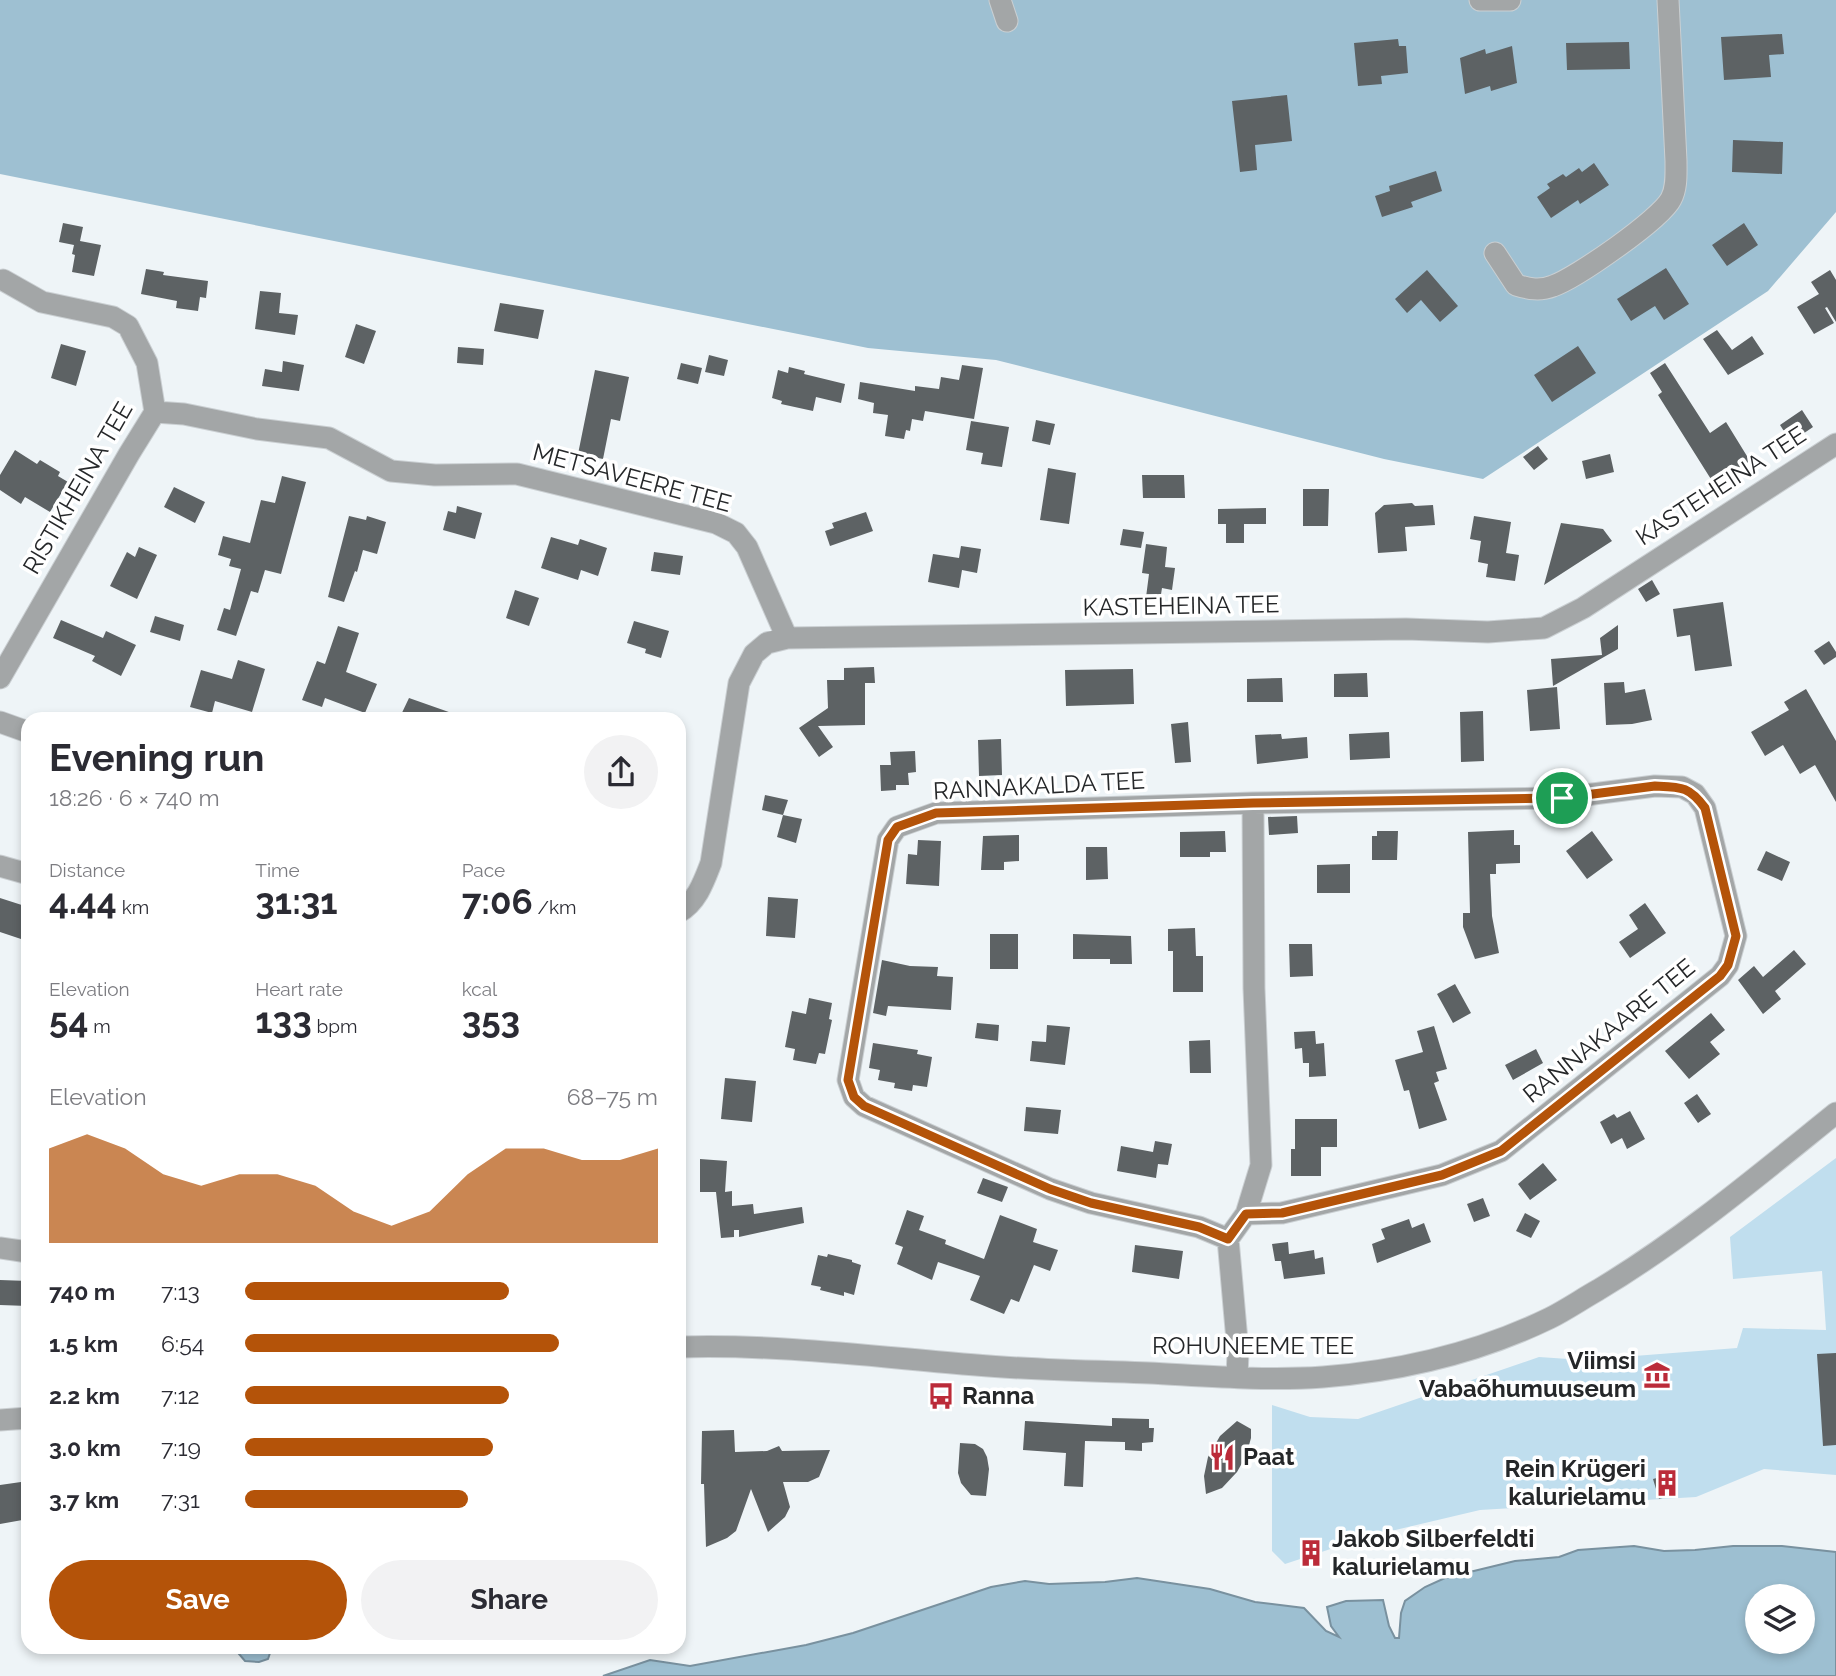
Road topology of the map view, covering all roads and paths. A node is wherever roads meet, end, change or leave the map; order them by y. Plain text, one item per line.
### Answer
1 (1000, 0) edge
2 (1480, 0) edge
3 (1510, 0) edge
4 (1668, 0) edge
5 (1007, 22) dead end
6 (1495, 253) dead end
7 (3, 280) dead end
8 (155, 412) junction
9 (1836, 444) edge
10 (787, 638) junction
11 (0, 678) edge
12 (0, 722) edge
13 (21, 730) edge
14 (1253, 803) junction
15 (0, 866) edge
16 (21, 872) edge
17 (686, 908) edge
18 (1836, 1112) edge
19 (1246, 1214) junction
20 (1228, 1239) junction
21 (0, 1248) edge
22 (21, 1251) edge
23 (686, 1347) edge
24 (1237, 1377) junction
25 (21, 1418) edge
26 (0, 1420) edge

1 - 5 street
2 - 3 street
4 - 6 street
7 - 8 street, RISTIKHEINA TEE
8 - 10 street, METSAVEERE TEE
8 - 11 street, RISTIKHEINA TEE
9 - 10 street, KASTEHEINA TEE
10 - 17 street, KASTEHEINA TEE
12 - 13 street
14 - 19 street
14 - 19 street, RANNAKAARE TEE
14 - 20 street, RANNAKALDA TEE
15 - 16 street
18 - 24 street, ROHUNEEME TEE
19 - 20 street
20 - 24 street
21 - 22 street
23 - 24 street, ROHUNEEME TEE
25 - 26 street

